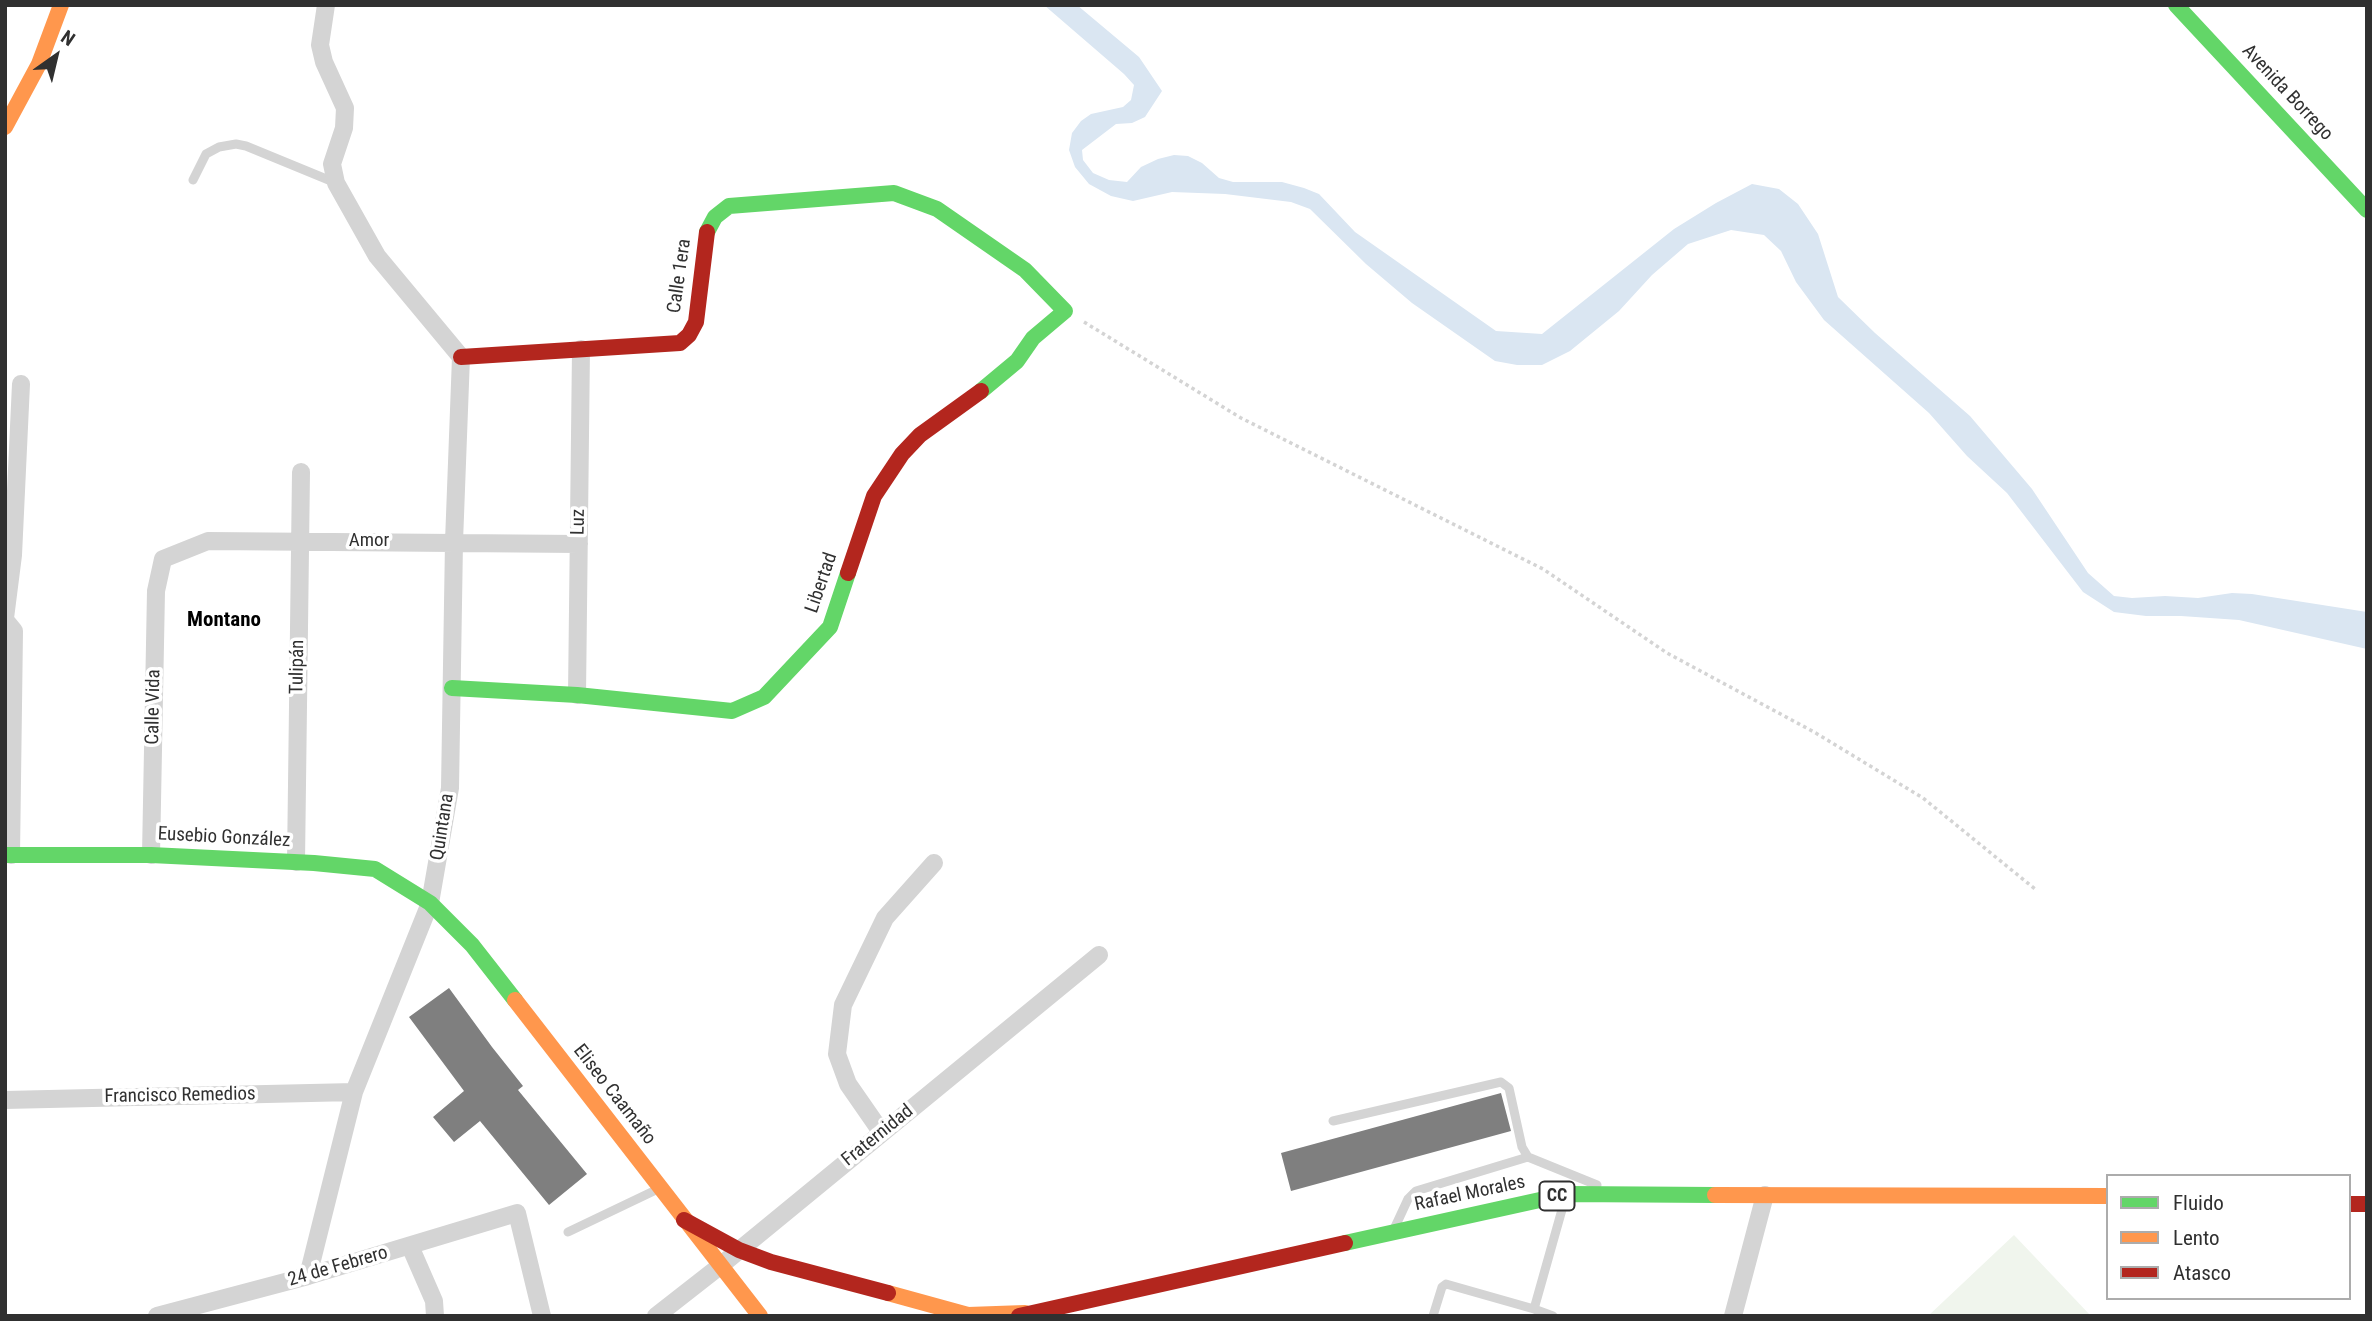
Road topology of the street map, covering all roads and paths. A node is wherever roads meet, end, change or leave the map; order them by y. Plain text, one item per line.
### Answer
1 (61, 5) edge
2 (326, 5) edge
3 (2176, 5) edge
4 (5, 127) edge
5 (193, 180) dead end
6 (336, 183) junction
7 (2367, 210) edge
8 (1065, 311) junction
9 (581, 349) junction
10 (461, 357) junction
11 (21, 384) dead end
12 (301, 472) dead end
13 (300, 541) junction
14 (454, 542) junction
15 (579, 544) junction
16 (163, 559) joint
17 (5, 619) edge
18 (452, 688) junction
19 (577, 695) junction
20 (8, 855) edge
21 (150, 855) junction
22 (296, 863) junction
23 (934, 863) dead end
24 (2035, 889) dead end
25 (430, 903) junction
26 (1099, 955) dead end
27 (354, 1092) junction
28 (5, 1100) edge
29 (1333, 1121) dead end
30 (882, 1133) junction
31 (1528, 1157) junction
32 (659, 1188) junction
33 (1566, 1194) junction
34 (1622, 1194) junction
35 (1765, 1195) junction
36 (2106, 1196) edge
37 (684, 1220) junction
38 (1393, 1232) junction
39 (568, 1233) dead end
40 (410, 1246) junction
41 (739, 1250) junction
42 (720, 1266) junction
43 (308, 1276) junction
44 (1534, 1309) junction
45 (1022, 1314) edge
46 (158, 1316) edge
47 (435, 1316) edge
48 (542, 1316) edge
49 (656, 1316) edge
50 (760, 1316) edge
51 (1433, 1316) edge
52 (1553, 1316) edge
53 (1733, 1316) edge

1 - 4 main road
2 - 6 street
3 - 7 main road, Avenida Borrego
5 - 6 lane
6 - 10 street
8 - 9 main road, Calle 1era
8 - 19 main road, Libertad
8 - 24 path
9 - 10 main road, Calle 1era
9 - 15 street, Luz
10 - 14 street, Quintana
11 - 17 street
12 - 13 street, Tulipán
13 - 14 street, Amor
13 - 16 street, Amor
13 - 22 street, Tulipán
14 - 15 street, Amor
14 - 18 street, Quintana
15 - 19 street, Luz
16 - 21 street, Calle Vida
17 - 20 street
18 - 19 main road, Libertad
18 - 25 street, Quintana
20 - 21 main road, Eusebio González
21 - 22 main road, Eusebio González
22 - 25 main road, Eusebio González
23 - 30 street
25 - 27 street, Quintana
25 - 32 main road, Eliseo Caamaño
26 - 30 street, Fraternidad
27 - 28 street, Francisco Remedios
27 - 43 street, Quintana
29 - 31 lane
30 - 41 street, Fraternidad
31 - 34 lane
31 - 38 lane
32 - 37 main road, Eliseo Caamaño
32 - 39 lane
33 - 34 main road, Rafael Morales / CC
33 - 38 main road, Rafael Morales / CC
33 - 44 lane
34 - 35 main road, Rafael Morales / CC
35 - 36 main road, Rafael Morales / CC
35 - 53 street
37 - 41 main road, Rafael Morales
37 - 42 main road, Eliseo Caamaño
38 - 45 main road, Rafael Morales / CC
40 - 43 street, 24 de Febrero
40 - 47 street
40 - 48 street, 24 de Febrero
41 - 42 street, Fraternidad
41 - 45 main road, Rafael Morales
42 - 49 street, Fraternidad
42 - 50 main road, Eliseo Caamaño
43 - 46 street, 24 de Febrero
44 - 51 lane
44 - 52 lane

